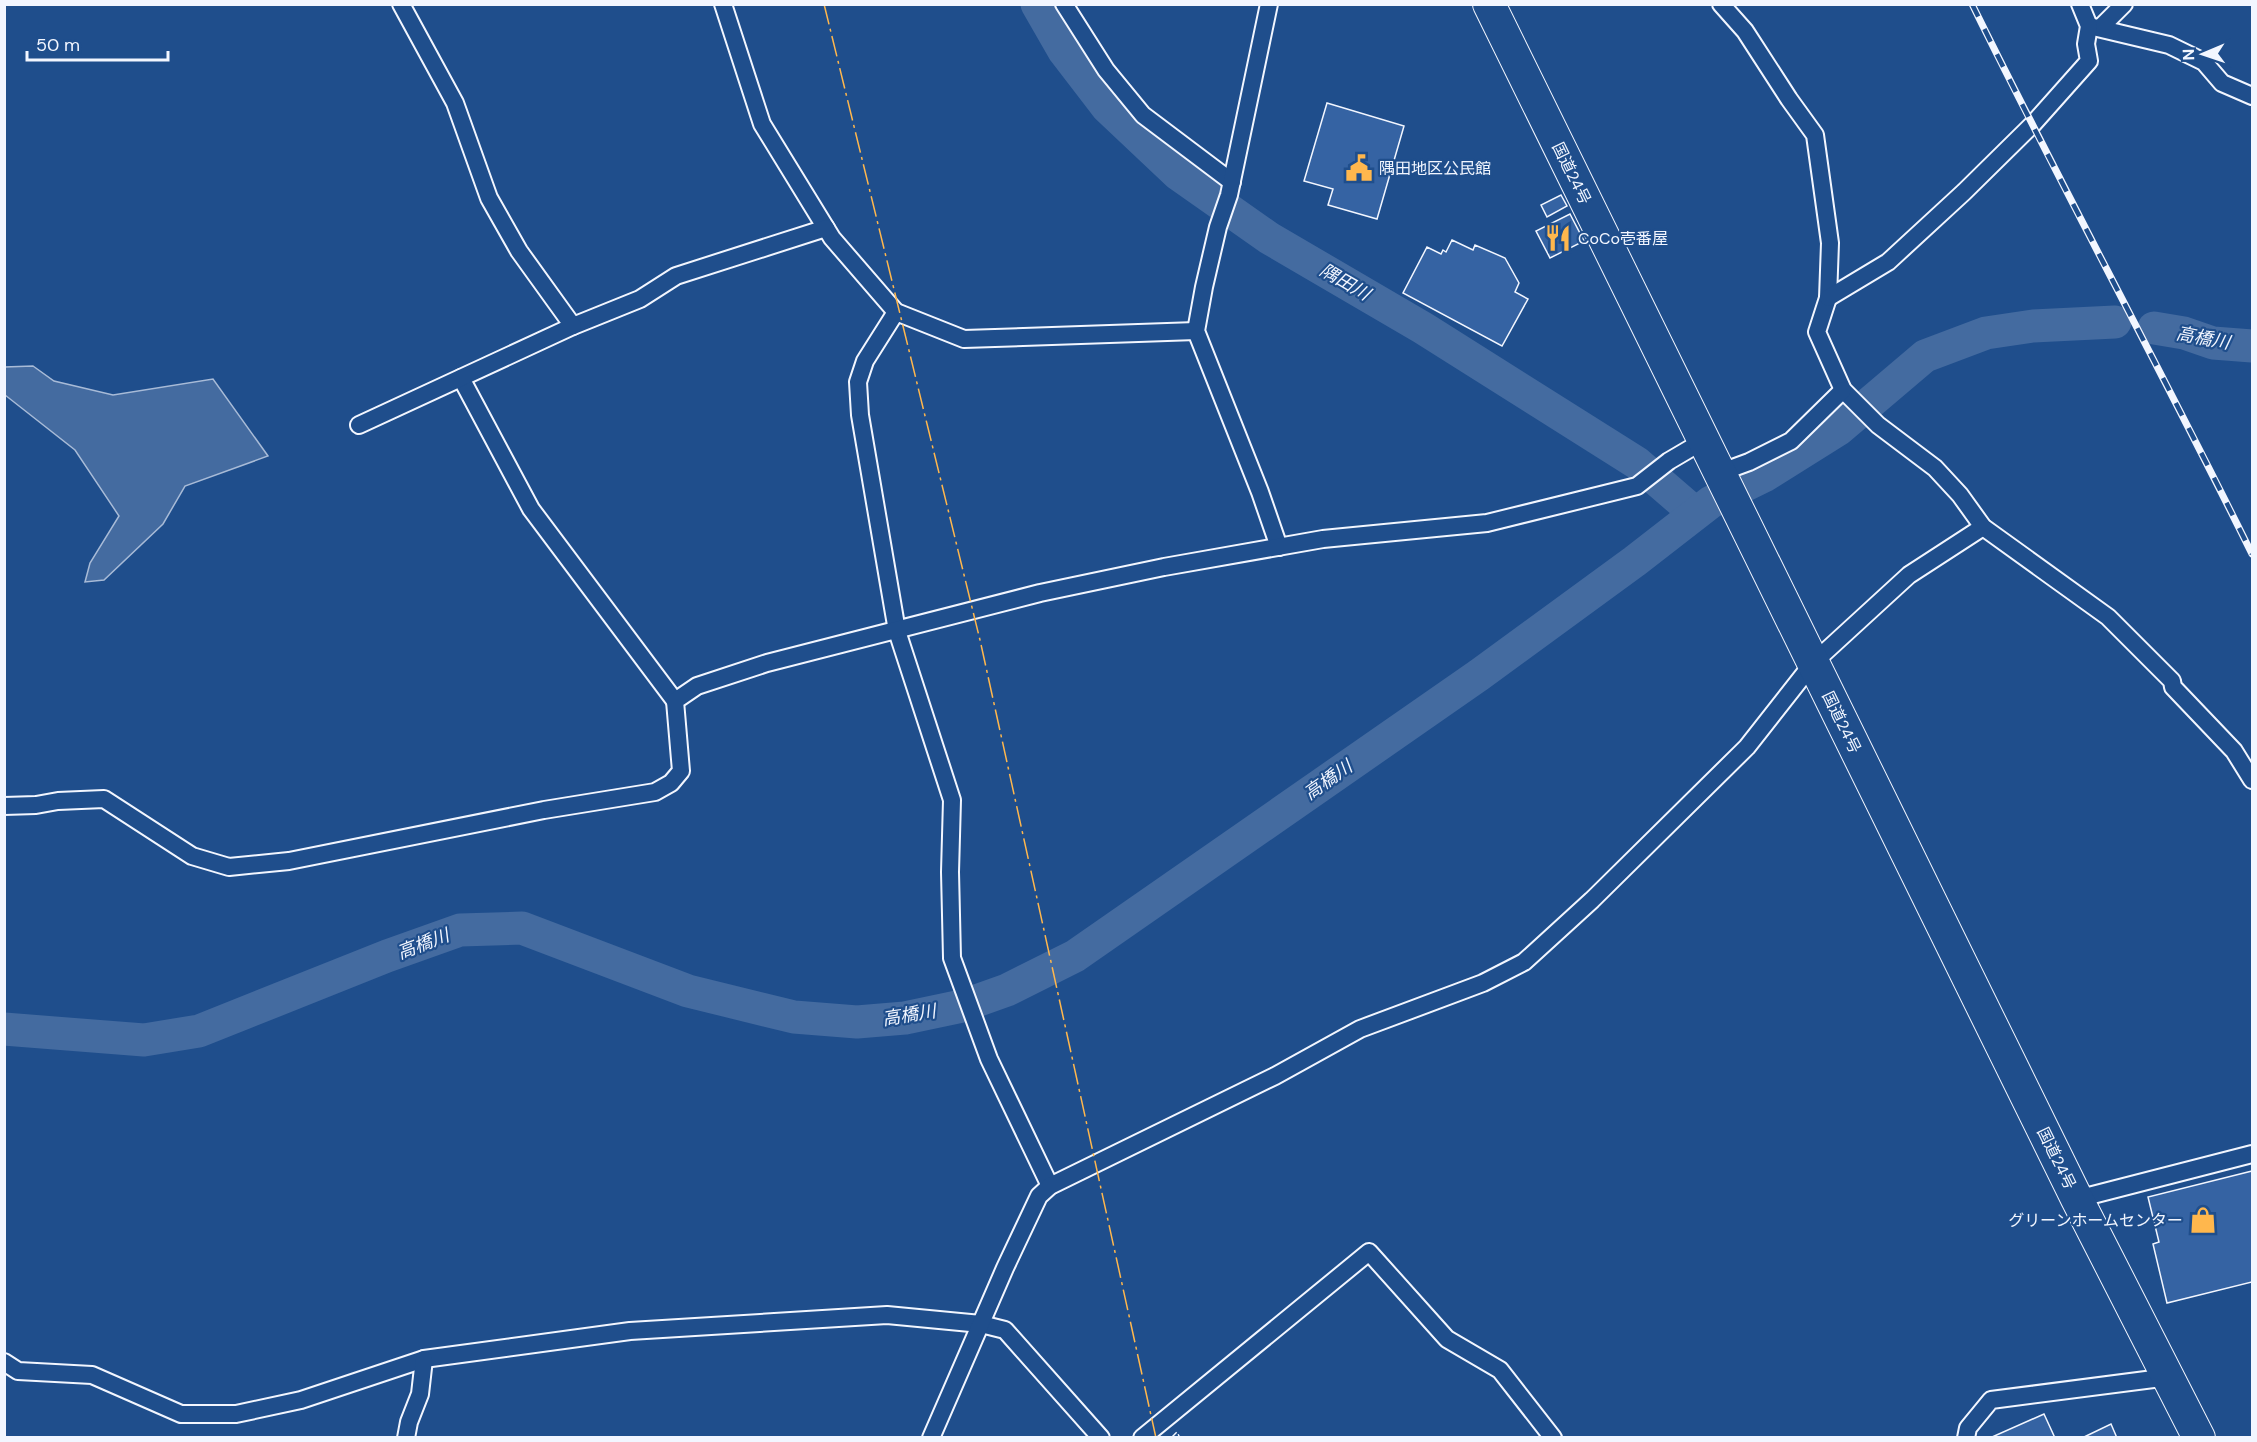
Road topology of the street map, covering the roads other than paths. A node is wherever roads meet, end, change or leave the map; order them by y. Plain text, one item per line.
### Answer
1 (401, 4) edge
2 (723, 4) edge
3 (1064, 4) edge
4 (1269, 4) edge
5 (1489, 4) edge
6 (1721, 4) edge
7 (2080, 4) edge
8 (2124, 4) edge
9 (2095, 27) junction
10 (2253, 96) edge
11 (1230, 189) junction
12 (826, 228) junction
13 (1828, 298) junction
14 (897, 312) junction
15 (573, 326) junction
16 (1196, 331) junction
17 (461, 378) junction
18 (1843, 390) junction
19 (359, 425) dead end
20 (1703, 441) junction
21 (1719, 473) junction
22 (1983, 527) junction
23 (1279, 547) junction
24 (897, 631) junction
25 (1813, 663) junction
26 (675, 701) junction
27 (2253, 780) edge
28 (4, 806) edge
29 (2253, 1154) edge
30 (1050, 1186) junction
31 (2078, 1199) junction
32 (981, 1324) junction
33 (424, 1359) junction
34 (4, 1362) edge
35 (2169, 1377) junction
36 (406, 1437) edge
37 (931, 1437) edge
38 (1101, 1437) edge
39 (1142, 1437) edge
40 (1553, 1437) edge
41 (1966, 1437) edge
42 (2199, 1437) edge

1 - 15 street
2 - 12 street
3 - 11 street
4 - 11 street
5 - 20 highway, 国道24号
6 - 13 street
7 - 9 street
8 - 9 street
9 - 10 street
9 - 13 street
11 - 16 street
12 - 14 street
12 - 15 street
13 - 18 street
14 - 16 street
14 - 24 street
15 - 17 street
16 - 23 street
17 - 19 street
17 - 26 street
18 - 21 street
18 - 22 street
20 - 21 highway, 国道24号
20 - 23 street
21 - 25 highway, 国道24号
22 - 25 street
22 - 27 street
23 - 24 street
24 - 26 street
24 - 30 street
25 - 30 street
25 - 31 highway, 国道24号
26 - 28 street
29 - 31 street
30 - 32 street
31 - 35 highway, 国道24号
32 - 33 street
32 - 37 street
32 - 38 street
33 - 34 street
33 - 36 street
35 - 41 street
35 - 42 highway, 国道24号
39 - 40 street

